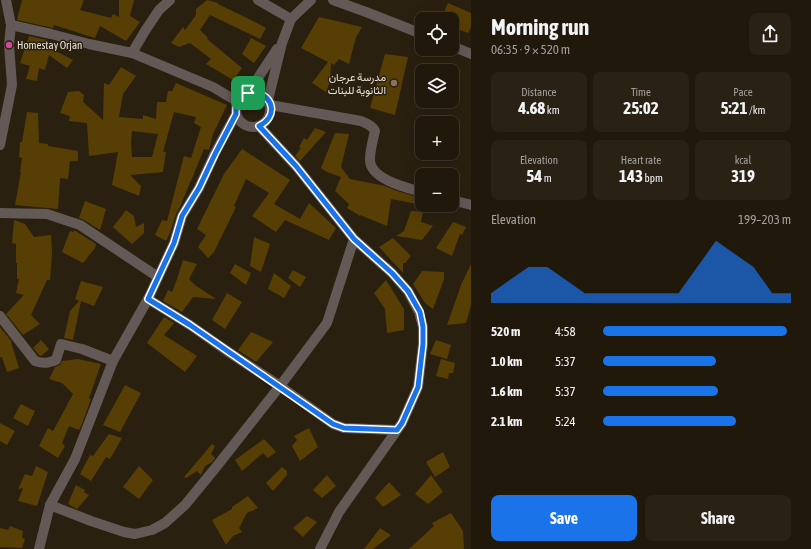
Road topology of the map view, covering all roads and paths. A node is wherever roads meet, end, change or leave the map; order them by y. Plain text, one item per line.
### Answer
1 (6, 0) edge
2 (170, 0) edge
3 (258, 0) edge
4 (311, 0) edge
5 (333, 0) edge
6 (291, 19) junction
7 (10, 25) junction
8 (415, 31) edge
9 (282, 42) junction
10 (459, 49) edge
11 (132, 53) junction
12 (471, 54) edge
13 (248, 93) junction
14 (238, 102) junction
15 (269, 102) junction
16 (236, 114) junction
17 (259, 126) junction
18 (0, 145) edge
19 (415, 190) edge
20 (459, 202) edge
21 (471, 205) edge
22 (0, 213) edge
23 (354, 239) junction
24 (158, 277) junction
25 (148, 299) junction
26 (0, 316) edge
27 (113, 361) junction
28 (280, 386) junction
29 (402, 423) junction
30 (50, 505) junction
31 (39, 549) edge
32 (320, 549) edge

1 - 7 street
2 - 11 street
3 - 6 street
4 - 6 street
5 - 8 street
6 - 9 street
7 - 11 street
7 - 18 street
9 - 13 street
9 - 15 street
10 - 12 street
11 - 14 street
13 - 14 street
13 - 15 street
14 - 16 street
15 - 17 street
15 - 19 street
16 - 17 street
16 - 24 street
17 - 23 street
20 - 21 street
22 - 24 street
23 - 28 street
23 - 29 street
24 - 25 street
25 - 27 street
25 - 28 street
26 - 27 street
27 - 30 street
28 - 29 street
28 - 30 street
29 - 32 street
30 - 31 street

